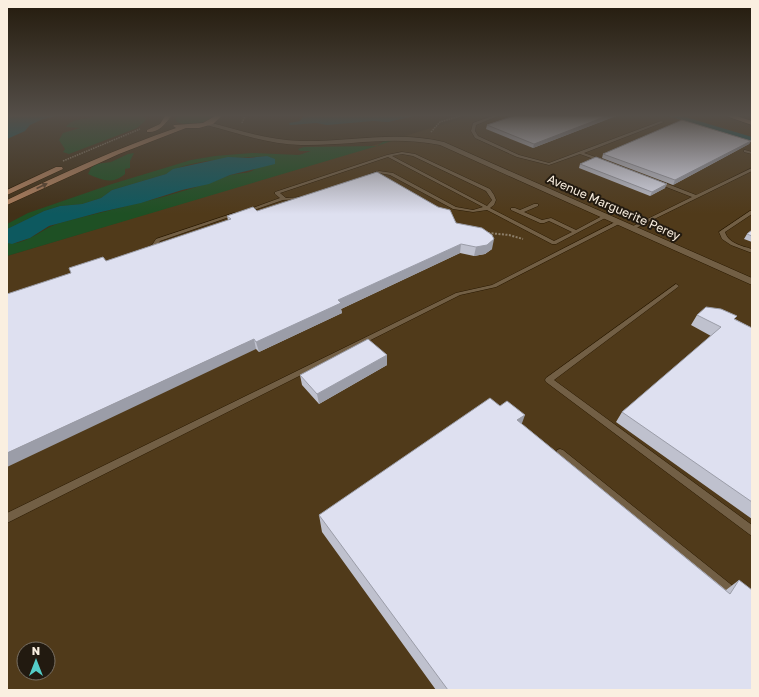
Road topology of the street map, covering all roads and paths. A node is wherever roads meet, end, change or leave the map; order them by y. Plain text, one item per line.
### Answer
1 (92, 149) edge
2 (108, 149) edge
3 (126, 149) edge
4 (455, 149) edge
5 (501, 149) edge
6 (591, 149) edge
7 (745, 151) dead end
8 (582, 152) junction
9 (752, 153) edge
10 (388, 156) junction
11 (57, 163) dead end
12 (610, 164) edge
13 (752, 169) edge
14 (364, 177) edge
15 (654, 180) edge
16 (7, 193) edge
17 (305, 197) edge
18 (697, 197) junction
19 (284, 198) junction
20 (7, 203) edge
21 (536, 205) dead end
22 (487, 208) junction
23 (513, 209) dead end
24 (520, 212) junction
25 (752, 212) edge
26 (558, 215) dead end
27 (606, 216) junction
28 (549, 219) junction
29 (619, 222) junction
30 (632, 228) junction
31 (481, 232) edge
32 (576, 232) junction
33 (546, 239) junction
34 (140, 251) edge
35 (752, 251) edge
36 (752, 282) edge
37 (676, 286) dead end
38 (560, 453) edge
39 (7, 518) edge
40 (752, 531) edge
41 (740, 600) edge

1 - 11 path
2 - 16 main road
20 -> 3 main road
4 - 27 street, Avenue Marguerite Perey
5 - 8 lane
6 - 8 lane
7 - 9 lane
8 - 12 lane
10 - 19 lane
10 - 22 lane
10 - 22 lane
13 - 18 lane
14 - 22 lane
15 - 18 lane
17 - 19 lane
18 - 30 lane
19 - 34 lane
21 - 24 lane
22 - 33 lane
23 - 24 lane
24 - 28 lane
25 - 35 lane
26 - 28 lane
27 - 29 street, Avenue Marguerite Perey
27 - 32 lane
28 - 32 lane
29 - 30 street, Avenue Marguerite Perey
29 - 39 lane
30 - 36 street, Avenue Marguerite Perey
31 - 33 path
32 - 33 lane
37 - 40 lane
38 - 41 lane

